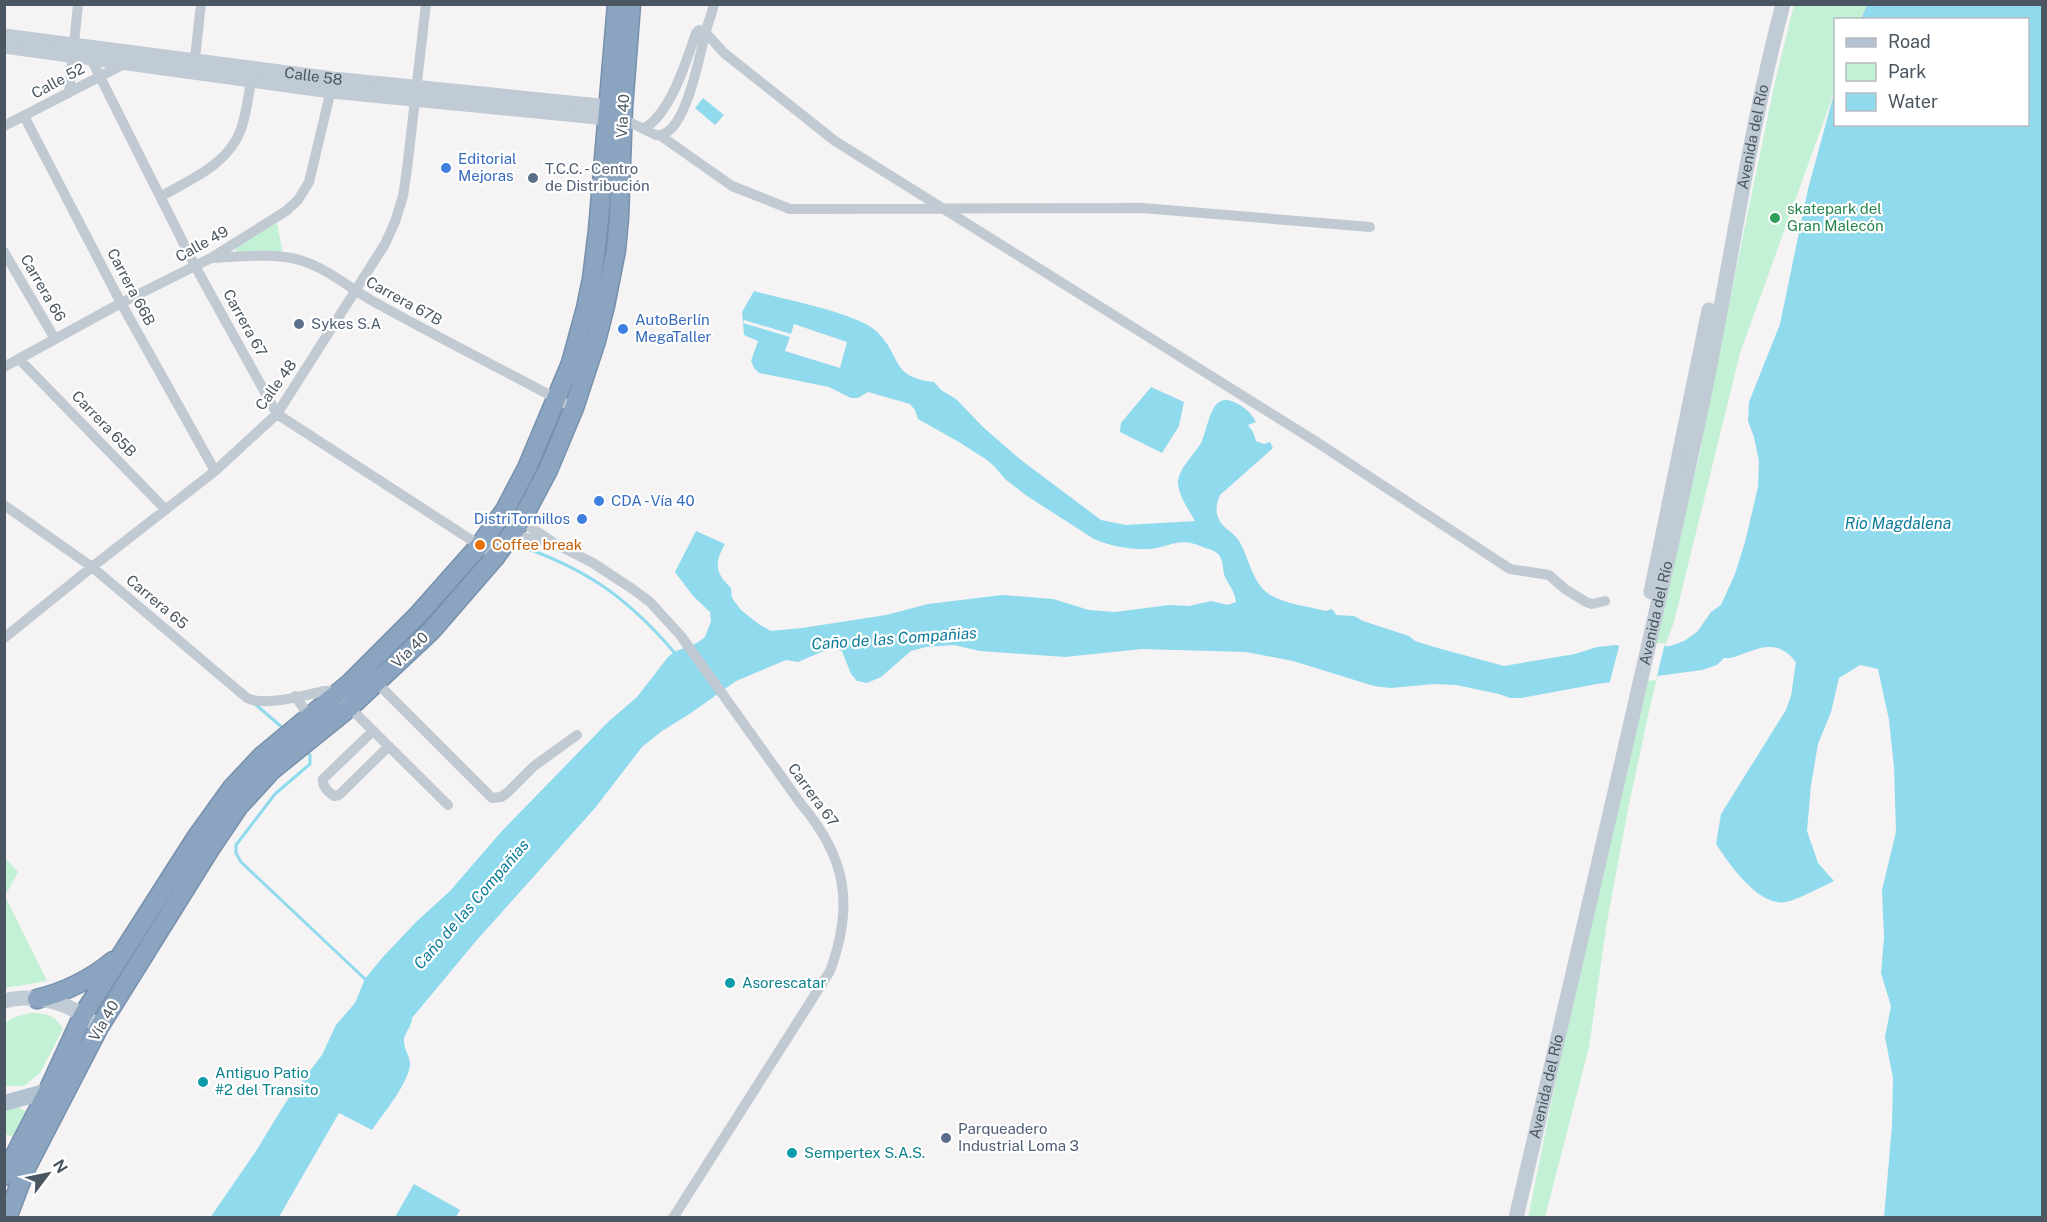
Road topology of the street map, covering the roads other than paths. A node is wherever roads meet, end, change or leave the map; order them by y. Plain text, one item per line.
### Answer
1 (78, 4) edge
2 (201, 4) edge
3 (426, 4) edge
4 (617, 4) edge
5 (631, 4) edge
6 (714, 4) edge
7 (1772, 4) edge
8 (1783, 4) edge
9 (705, 32) junction
10 (4, 36) edge
11 (4, 46) edge
12 (80, 51) junction
13 (126, 63) junction
14 (194, 66) junction
15 (252, 74) junction
16 (100, 76) junction
17 (332, 85) junction
18 (69, 93) junction
19 (416, 94) junction
20 (615, 113) junction
21 (24, 116) junction
22 (4, 126) edge
23 (645, 128) junction
24 (662, 136) junction
25 (162, 196) junction
26 (940, 208) junction
27 (1370, 227) dead end
28 (4, 252) edge
29 (211, 258) junction
30 (195, 266) junction
31 (356, 292) junction
32 (121, 303) junction
33 (55, 339) junction
34 (19, 359) junction
35 (4, 367) edge
36 (556, 399) junction
37 (574, 408) junction
38 (277, 414) junction
39 (215, 471) junction
40 (4, 505) edge
41 (166, 510) junction
42 (505, 510) junction
43 (516, 528) junction
44 (554, 543) junction
45 (480, 545) junction
46 (496, 556) junction
47 (92, 567) junction
48 (1605, 601) dead end
49 (6, 635) edge
50 (1646, 638) junction
51 (376, 683) junction
52 (295, 696) junction
53 (1633, 698) junction
54 (343, 701) junction
55 (312, 722) junction
56 (373, 731) junction
57 (577, 735) dead end
58 (389, 746) junction
59 (448, 805) dead end
60 (203, 843) junction
61 (131, 942) junction
62 (37, 999) junction
63 (4, 1001) edge
64 (83, 1015) junction
65 (99, 1027) junction
66 (48, 1091) junction
67 (4, 1103) edge
68 (18, 1151) edge
69 (5, 1175) edge
70 (7, 1218) edge
71 (673, 1218) edge
72 (1507, 1218) edge
73 (1516, 1218) edge

1 - 12 street
2 - 14 street
3 - 19 street, Calle 48
4 - 20 highway, Vía 40
5 - 20 highway, Vía 40
6 - 9 street
7 - 50 main road, Avenida del Río
8 - 50 main road, Avenida del Río
9 - 23 street
9 - 24 street
9 - 26 street
10 - 12 main road, Calle 58
11 - 12 main road, Calle 58
12 - 13 main road, Calle 58
12 - 14 main road, Calle 58
12 - 16 street, Carrera 67
12 - 18 street
13 - 14 main road, Calle 58
13 - 16 street, Calle 52
14 - 15 main road, Calle 58
15 - 17 main road, Calle 58
15 - 25 street
16 - 18 street, Calle 52
16 - 25 street, Carrera 67
17 - 19 main road, Calle 58
17 - 29 street, Calle 49
18 - 21 street, Calle 52
19 - 20 main road, Calle 58
19 - 31 street, Calle 48
20 - 23 street
20 - 36 highway, Vía 40
20 - 37 highway, Vía 40
21 - 22 street, Calle 52
21 - 32 street, Carrera 66B
23 - 24 street
24 - 26 street
25 - 30 street, Carrera 67
26 - 27 street
26 - 48 street
28 - 33 street, Carrera 66
29 - 30 street, Calle 49
29 - 31 street, Carrera 67B
30 - 32 street, Calle 49
30 - 38 street, Carrera 67
31 - 36 street, Carrera 67B
31 - 38 street, Calle 48
32 - 33 street, Calle 49
32 - 39 street, Carrera 66B
33 - 34 street, Calle 49
34 - 35 street, Calle 49
34 - 41 street, Carrera 65B
36 - 37 street, Carrera 67B
36 - 42 highway, Vía 40
37 - 43 highway, Vía 40
38 - 39 street, Calle 48
38 - 45 street, Carrera 67
39 - 41 street, Calle 48
40 - 47 street, Carrera 65
41 - 47 street, Calle 48
42 - 43 street, Carrera 67
42 - 45 highway, Vía 40
43 - 44 street, Carrera 67
43 - 44 street, Carrera 67
43 - 46 highway, Vía 40
44 - 71 street, Carrera 67
45 - 46 street, Carrera 67
45 - 54 highway, Vía 40
46 - 51 highway, Vía 40
47 - 49 street, Calle 48
47 - 52 street, Carrera 65
50 - 53 main road, Avenida del Río
51 - 54 highway, Vía 40
51 - 57 street
52 - 54 street, Carrera 65
52 - 55 street
53 - 72 main road, Avenida del Río
53 - 73 main road, Avenida del Río
54 - 55 highway, Vía 40
54 - 56 street
55 - 60 highway, Vía 40
56 - 58 street
56 - 58 street
58 - 59 street
60 - 61 highway, Vía 40
60 - 65 highway, Vía 40
61 - 62 highway
61 - 64 highway, Vía 40
62 - 63 main road
62 - 64 main road
64 - 65 main road
64 - 66 highway, Vía 40
65 - 68 highway, Vía 40
66 - 67 main road
66 - 68 highway, Vía 40
68 - 69 highway, Vía 40
68 - 70 highway, Vía 40

